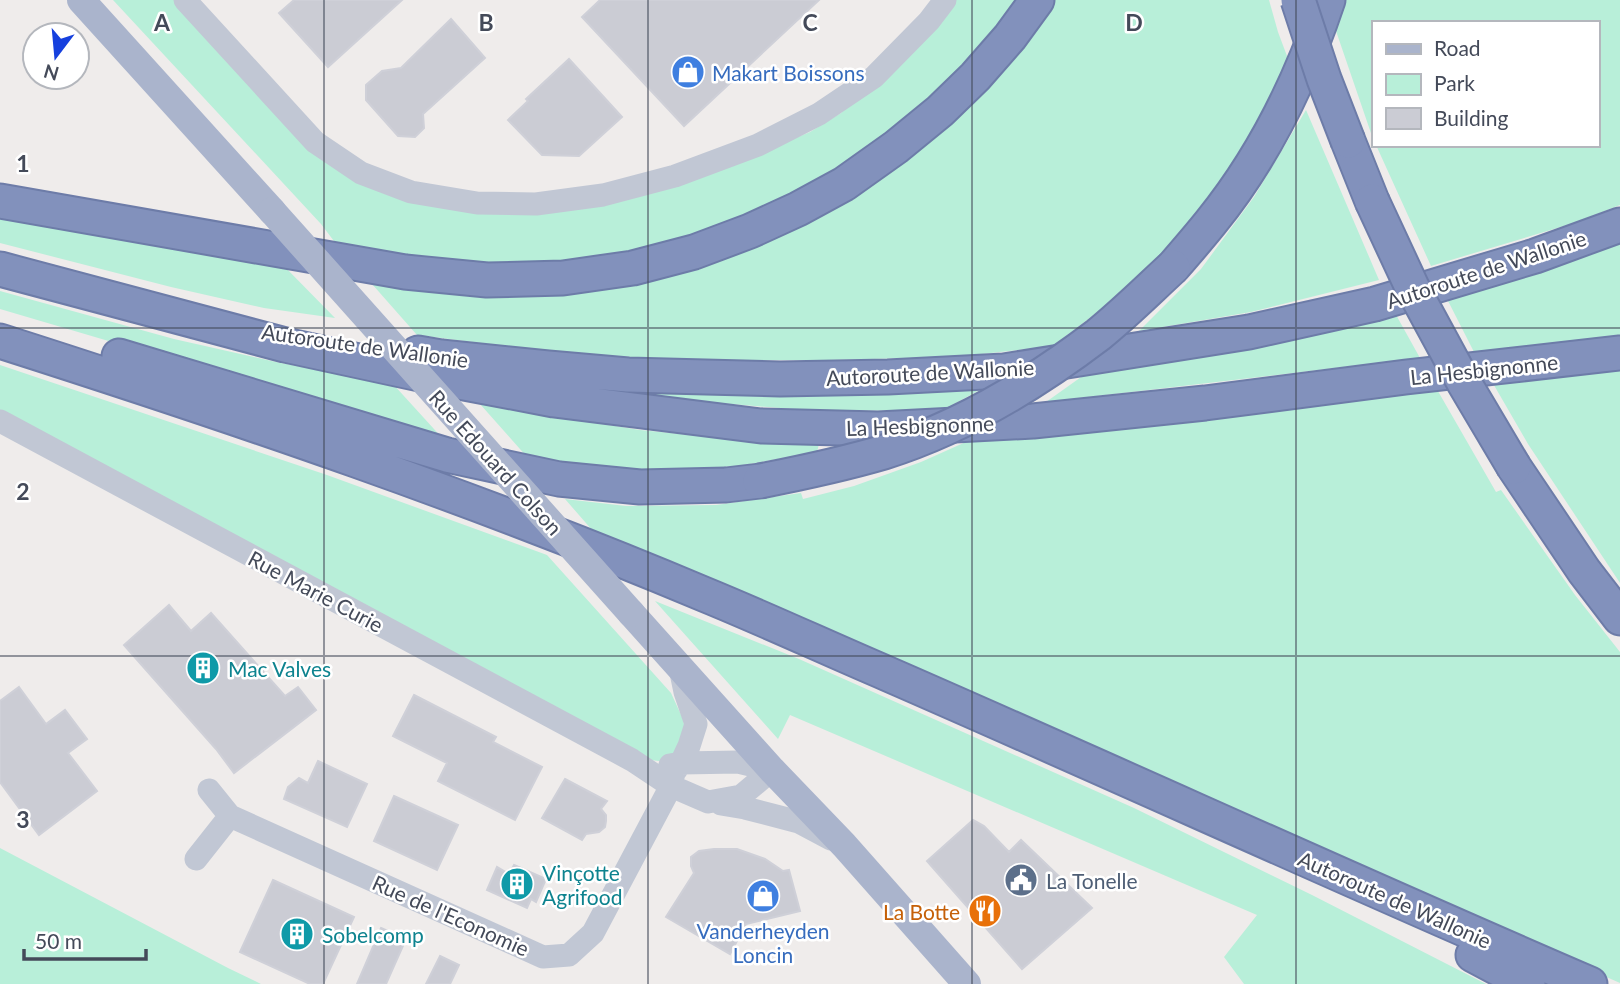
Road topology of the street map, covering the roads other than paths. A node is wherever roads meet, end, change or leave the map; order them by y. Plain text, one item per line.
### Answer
1 (81, 0) edge
2 (184, 0) edge
3 (945, 0) edge
4 (1037, 0) edge
5 (1298, 0) edge
6 (1328, 0) edge
7 (0, 201) edge
8 (1620, 225) edge
9 (0, 269) edge
10 (0, 319) edge
11 (225, 327) junction
12 (0, 341) edge
13 (1620, 354) edge
14 (0, 421) edge
15 (1620, 618) edge
16 (680, 668) junction
17 (632, 761) junction
18 (681, 763) junction
19 (772, 770) junction
20 (671, 786) junction
21 (209, 790) dead end
22 (708, 802) junction
23 (1201, 813) junction
24 (230, 816) junction
25 (836, 838) junction
26 (196, 859) dead end
27 (967, 984) edge
28 (1528, 984) edge
29 (1590, 984) edge

1 - 16 main road, Rue Edouard Colson, bridge
2 - 3 street
4 - 7 highway
5 - 15 highway, bridge
6 - 10 highway, bridge
8 - 11 highway, Autoroute de Wallonie
9 - 11 highway
11 - 13 highway, La Hesbignonne
12 - 23 highway
14 - 17 street, Rue Marie Curie
16 - 18 street, Rue de l'Economie
16 - 19 main road, Rue Edouard Colson
17 - 18 street
17 - 20 street, Rue Marie Curie
18 - 19 street
18 - 20 street, Rue de l'Economie
19 - 22 street
19 - 25 main road, Rue Edouard Colson
20 - 22 street, Rue Marie Curie
20 - 24 street, Rue de l'Economie
21 - 24 street, Rue de l'Economie
22 - 25 street, Rue Marie Curie
23 - 28 highway
23 - 29 highway, Autoroute de Wallonie
24 - 26 street
25 - 27 main road, Rue Edouard Colson

